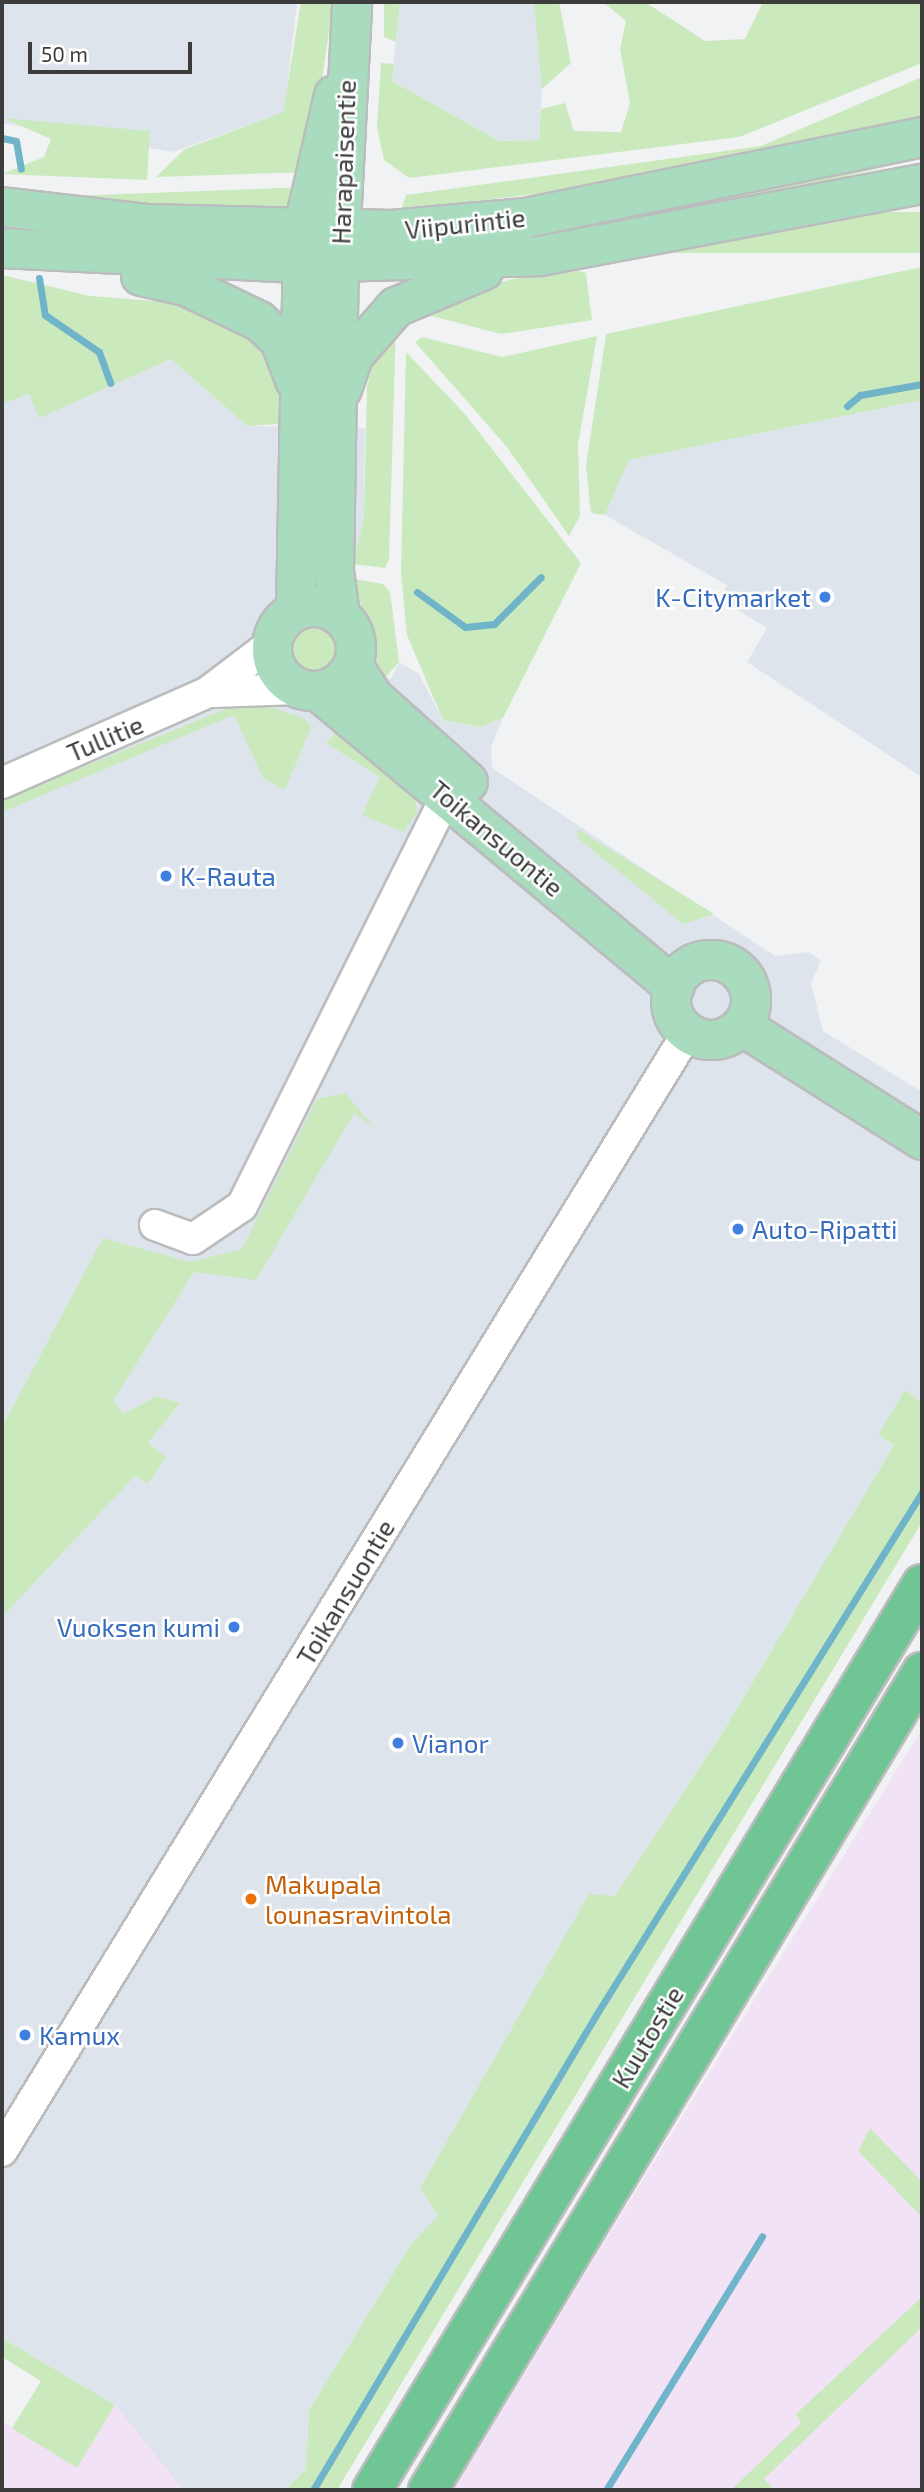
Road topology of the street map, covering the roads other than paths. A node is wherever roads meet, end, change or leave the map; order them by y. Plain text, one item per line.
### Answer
1 (352, 2) edge
2 (922, 137) edge
3 (922, 184) edge
4 (2, 207) edge
5 (322, 247) junction
6 (17, 251) edge
7 (540, 256) junction
8 (318, 402) junction
9 (296, 610) junction
10 (340, 616) junction
11 (271, 644) junction
12 (353, 666) junction
13 (308, 690) junction
14 (208, 692) junction
15 (2, 783) edge
16 (446, 796) junction
17 (682, 977) junction
18 (742, 1026) junction
19 (688, 1032) junction
20 (922, 1140) edge
21 (155, 1225) dead end
22 (922, 1584) edge
23 (922, 1672) edge
24 (2, 2151) edge
25 (372, 2490) edge
26 (428, 2490) edge

1 - 5 main road, Harapaisentie
2 - 5 main road, Viipurintie
3 - 7 main road, Viipurintie
4 - 5 main road, Viipurintie
5 - 6 main road, Viipurintie
5 - 7 main road, Viipurintie
5 - 8 main road
6 - 8 main road
7 - 8 main road
8 - 9 main road
8 - 10 main road
9 - 10 main road
9 - 11 main road
10 - 12 main road
11 - 13 main road
11 - 14 street, Tullitie
12 - 13 main road
12 - 17 main road, Toikansuontie
13 - 14 street, Tullitie
13 - 16 main road, Toikansuontie
14 - 15 street, Tullitie
16 - 17 main road, Toikansuontie
16 - 21 street
17 - 18 main road
17 - 19 main road
18 - 19 main road
18 - 20 main road
19 - 24 street, Toikansuontie
22 - 25 highway, Kuutostie
23 - 26 highway, Kuutostie

